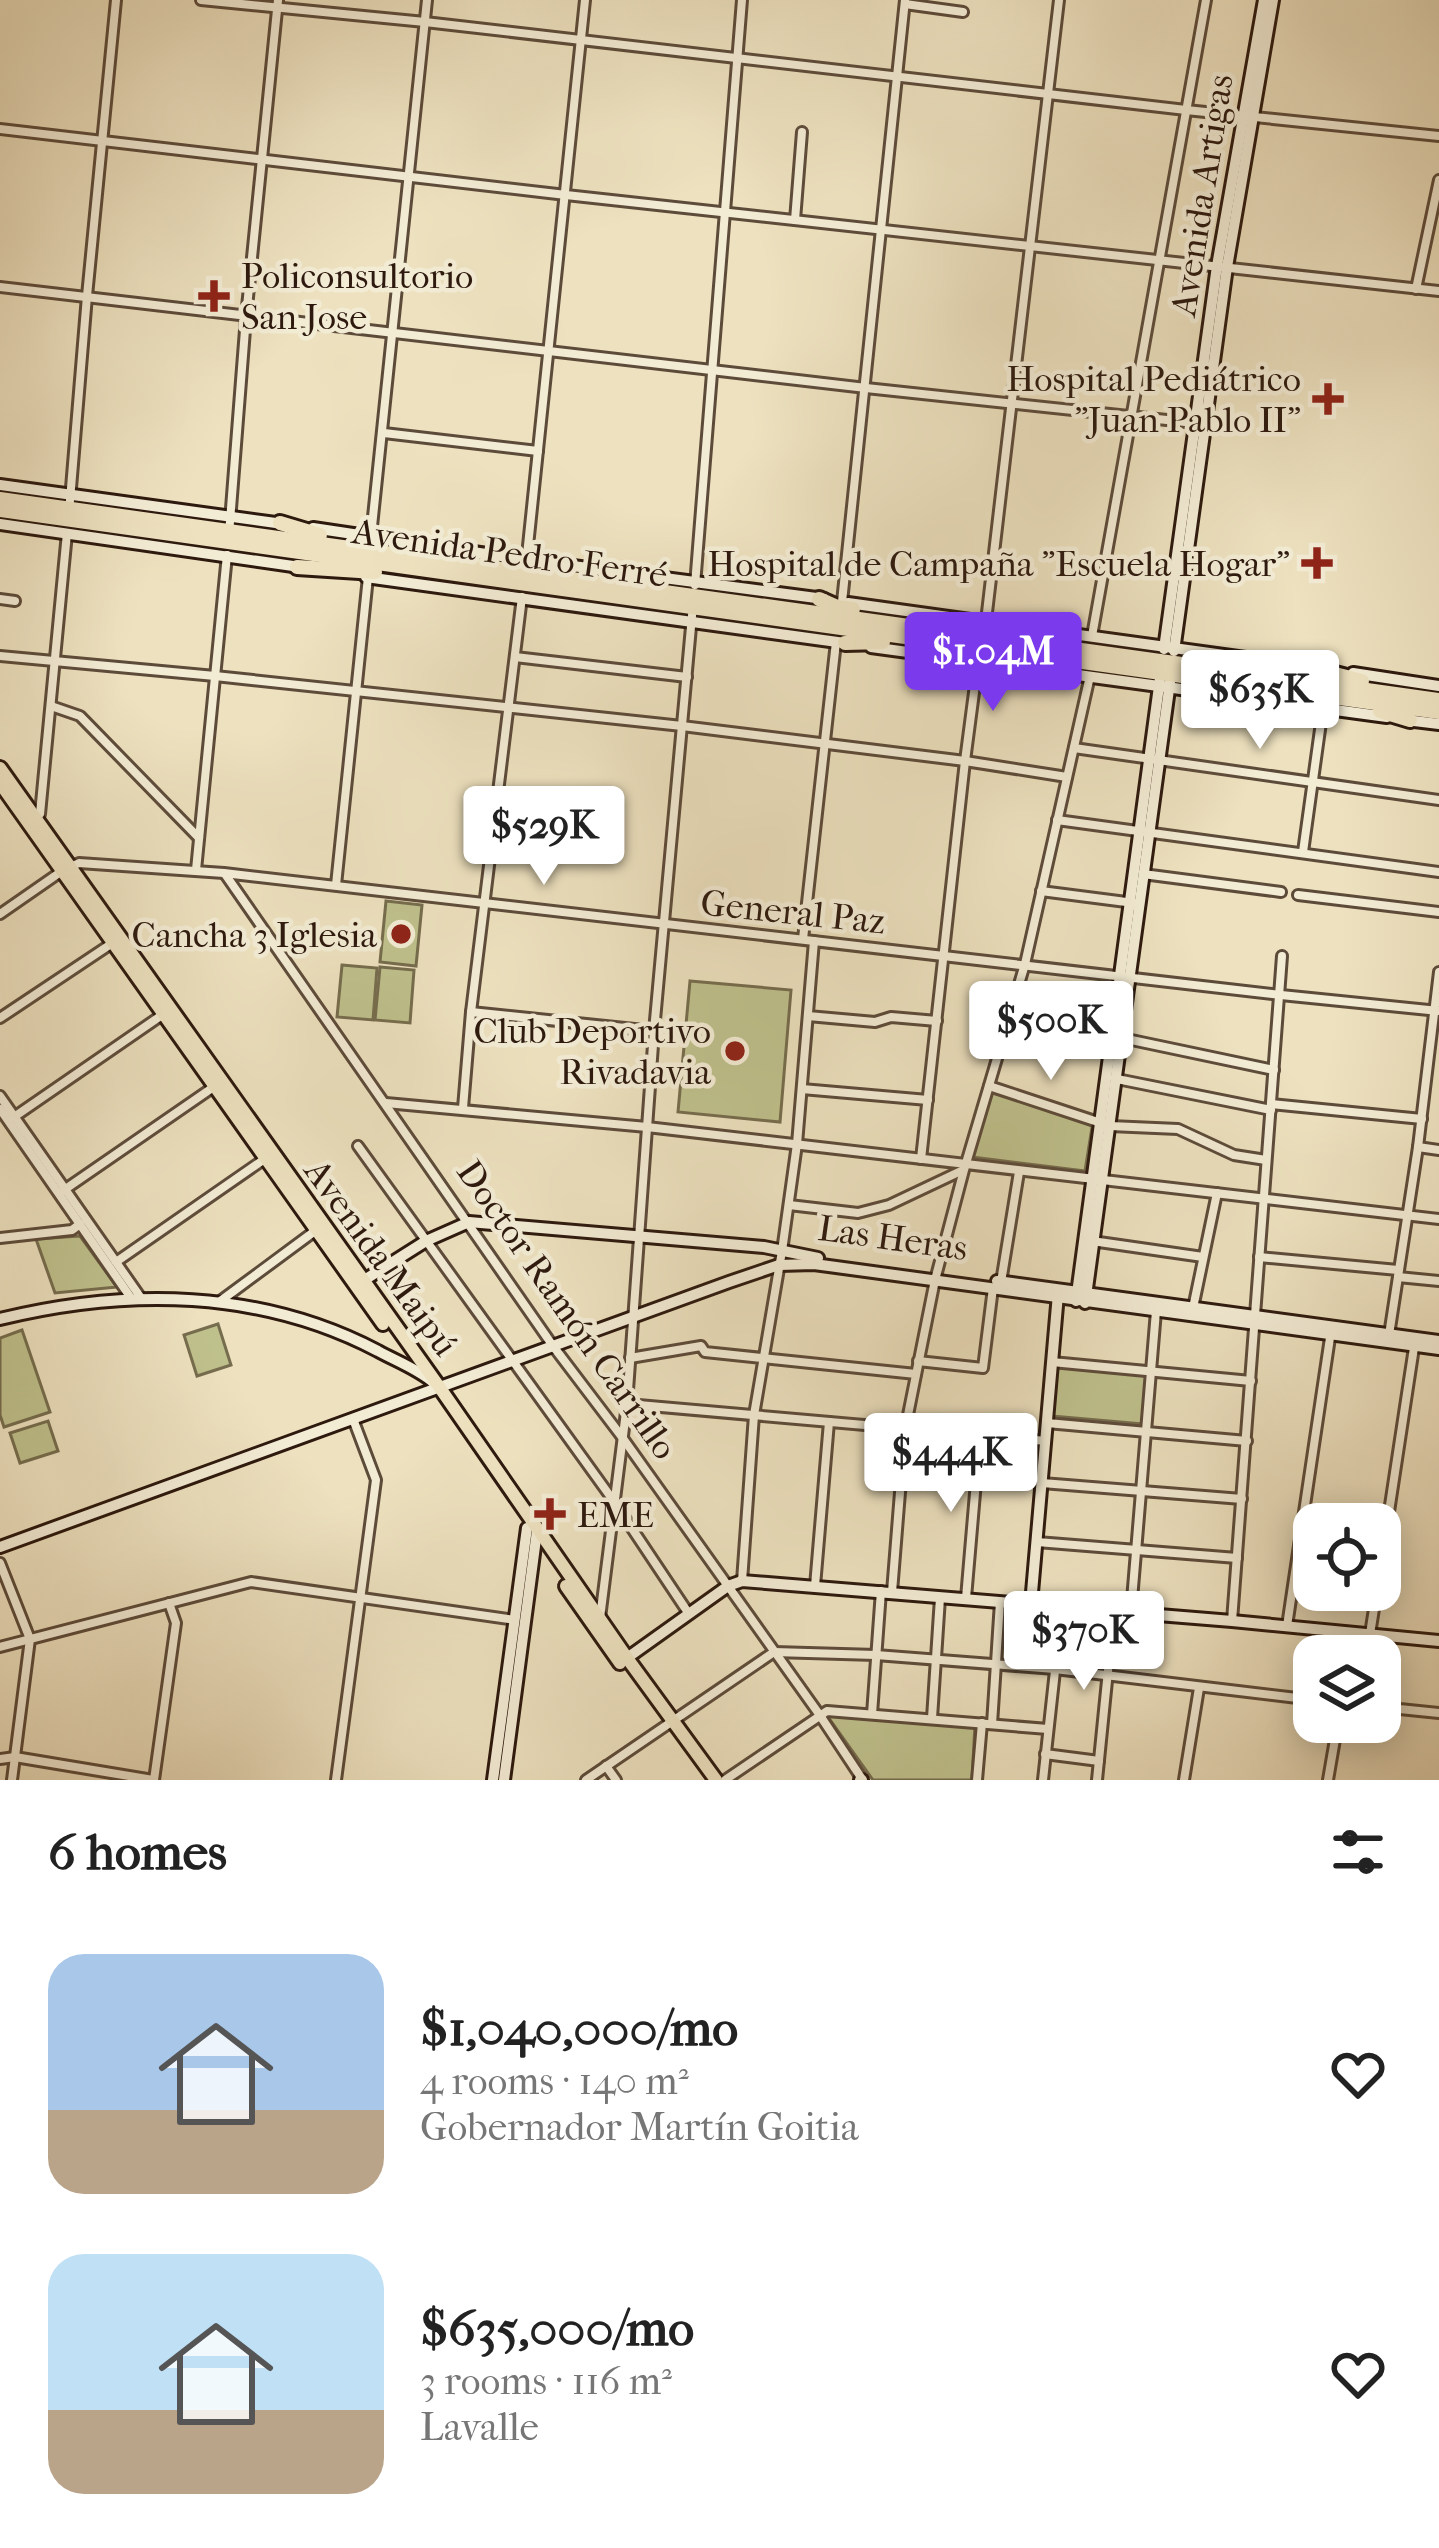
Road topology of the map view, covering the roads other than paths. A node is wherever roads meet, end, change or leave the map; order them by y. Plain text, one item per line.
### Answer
1 (116, 0) edge
2 (201, 0) edge
3 (427, 0) edge
4 (585, 0) edge
5 (742, 0) edge
6 (1059, 0) edge
7 (1206, 0) edge
8 (1264, 0) edge
9 (1273, 0) edge
10 (905, 2) edge
11 (277, 4) edge
12 (963, 12) dead end
13 (425, 22) junction
14 (580, 42) junction
15 (736, 58) junction
16 (897, 77) junction
17 (1049, 95) junction
18 (1186, 110) junction
19 (1249, 116) junction
20 (0, 129) edge
21 (802, 132) dead end
22 (1439, 136) edge
23 (104, 142) junction
24 (263, 160) junction
25 (410, 176) junction
26 (1439, 180) edge
27 (566, 195) junction
28 (724, 212) junction
29 (795, 220) junction
30 (882, 230) junction
31 (1032, 247) junction
32 (1159, 261) junction
33 (1222, 267) junction
34 (0, 287) edge
35 (1416, 289) junction
36 (1439, 291) edge
37 (87, 296) junction
38 (246, 317) junction
39 (393, 334) junction
40 (549, 350) junction
41 (712, 370) junction
42 (866, 388) junction
43 (1012, 403) junction
44 (1131, 416) junction
45 (1195, 423) junction
46 (384, 434) junction
47 (538, 451) junction
48 (0, 485) edge
49 (0, 499) edge
50 (0, 510) edge
51 (69, 514) junction
52 (280, 523) junction
53 (0, 524) edge
54 (371, 536) junction
55 (229, 537) junction
56 (384, 550) junction
57 (297, 567) junction
58 (449, 575) junction
59 (368, 577) junction
60 (524, 579) junction
61 (0, 599) edge
62 (818, 599) junction
63 (15, 601) dead end
64 (842, 602) junction
65 (694, 603) junction
66 (1092, 637) junction
67 (841, 642) junction
68 (984, 642) junction
69 (0, 656) edge
70 (515, 657) junction
71 (55, 660) junction
72 (1167, 666) junction
73 (1308, 667) joint
74 (215, 676) junction
75 (1090, 676) junction
76 (687, 677) junction
77 (355, 692) junction
78 (1305, 694) junction
79 (1437, 699) edge
80 (51, 706) junction
81 (508, 707) junction
82 (1323, 708) junction
83 (1410, 720) junction
84 (1439, 724) edge
85 (682, 726) junction
86 (824, 743) junction
87 (1074, 748) junction
88 (1153, 759) junction
89 (964, 761) junction
90 (0, 768) edge
91 (1067, 777) junction
92 (1312, 782) junction
93 (0, 783) edge
94 (9, 799) edge
95 (1439, 800) edge
96 (1058, 820) junction
97 (33, 822) junction
98 (1143, 831) junction
99 (199, 838) junction
100 (1303, 852) junction
101 (66, 869) junction
102 (196, 870) junction
103 (1439, 872) edge
104 (224, 873) junction
105 (1143, 874) junction
106 (336, 885) junction
107 (1041, 891) junction
108 (1281, 892) dead end
109 (1298, 895) dead end
110 (484, 903) junction
111 (1134, 903) junction
112 (1439, 912) edge
113 (0, 914) edge
114 (664, 924) junction
115 (116, 940) junction
116 (808, 940) junction
117 (944, 955) junction
118 (1282, 956) dead end
119 (1025, 964) junction
120 (1439, 972) edge
121 (1125, 975) junction
122 (1281, 995) junction
123 (1437, 1010) edge
124 (167, 1011) junction
125 (472, 1012) junction
126 (808, 1016) junction
127 (0, 1018) edge
128 (938, 1021) junction
129 (654, 1031) junction
130 (1004, 1037) junction
131 (1122, 1038) junction
132 (1114, 1054) junction
133 (1274, 1070) junction
134 (1117, 1079) junction
135 (1426, 1081) junction
136 (1439, 1082) edge
137 (218, 1084) junction
138 (989, 1086) junction
139 (802, 1089) junction
140 (0, 1096) edge
141 (928, 1100) junction
142 (384, 1103) junction
143 (1271, 1107) junction
144 (463, 1108) junction
145 (0, 1109) edge
146 (12, 1118) junction
147 (1422, 1119) junction
148 (1105, 1124) junction
149 (647, 1127) junction
150 (797, 1144) junction
151 (358, 1146) dead end
152 (1418, 1147) junction
153 (1439, 1150) edge
154 (269, 1156) junction
155 (921, 1159) junction
156 (1266, 1160) junction
157 (965, 1167) junction
158 (1018, 1172) junction
159 (1097, 1181) junction
160 (61, 1192) junction
161 (1217, 1193) junction
162 (1263, 1197) junction
163 (789, 1204) junction
164 (1407, 1215) junction
165 (1439, 1220) edge
166 (82, 1222) junction
167 (469, 1222) junction
168 (319, 1228) junction
169 (0, 1238) edge
170 (637, 1238) junction
171 (427, 1241) junction
172 (1089, 1241) junction
173 (782, 1251) junction
174 (1203, 1256) junction
175 (1259, 1257) junction
176 (113, 1264) junction
177 (779, 1265) junction
178 (1398, 1274) junction
179 (936, 1277) junction
180 (1439, 1281) edge
181 (359, 1284) junction
182 (997, 1285) junction
183 (1058, 1295) junction
184 (136, 1298) junction
185 (1081, 1298) junction
186 (219, 1302) junction
187 (1156, 1307) junction
188 (1193, 1308) junction
189 (0, 1318) edge
190 (632, 1319) junction
191 (1254, 1320) junction
192 (1331, 1331) junction
193 (1388, 1338) junction
194 (1415, 1342) junction
195 (1439, 1345) edge
196 (553, 1346) junction
197 (630, 1358) junction
198 (764, 1360) junction
199 (513, 1361) junction
200 (918, 1361) junction
201 (1052, 1362) junction
202 (1153, 1372) junction
203 (420, 1373) junction
204 (916, 1374) junction
205 (1251, 1381) junction
206 (436, 1389) junction
207 (627, 1404) junction
208 (754, 1415) junction
209 (353, 1419) junction
210 (829, 1422) junction
211 (1047, 1423) junction
212 (905, 1430) junction
213 (1147, 1432) junction
214 (980, 1435) junction
215 (622, 1437) junction
216 (1046, 1441) junction
217 (1246, 1441) junction
218 (1042, 1483) junction
219 (1142, 1492) junction
220 (1242, 1499) junction
221 (613, 1500) junction
222 (1390, 1503) edge
223 (533, 1533) junction
224 (1037, 1542) junction
225 (0, 1547) edge
226 (1137, 1550) junction
227 (1237, 1558) junction
228 (0, 1563) edge
229 (742, 1580) junction
230 (728, 1586) junction
231 (815, 1586) junction
232 (886, 1592) junction
233 (940, 1596) junction
234 (360, 1597) junction
235 (966, 1598) junction
236 (1000, 1602) junction
237 (170, 1603) junction
238 (1031, 1604) junction
239 (1062, 1607) junction
240 (1114, 1611) junction
241 (1374, 1611) edge
242 (1131, 1612) junction
243 (689, 1614) junction
244 (600, 1619) junction
245 (520, 1620) junction
246 (1232, 1621) junction
247 (1287, 1626) junction
248 (1370, 1634) junction
249 (30, 1639) junction
250 (1439, 1641) edge
251 (0, 1647) edge
252 (773, 1652) junction
253 (876, 1655) junction
254 (627, 1658) junction
255 (936, 1659) junction
256 (996, 1665) junction
257 (1055, 1669) junction
258 (1108, 1675) junction
259 (1199, 1688) junction
260 (1293, 1698) edge
261 (1401, 1709) edge
262 (1439, 1713) edge
263 (819, 1714) junction
264 (872, 1714) junction
265 (932, 1718) junction
266 (670, 1723) junction
267 (987, 1723) junction
268 (1048, 1729) junction
269 (1334, 1743) edge
270 (1045, 1754) junction
271 (15, 1757) junction
272 (0, 1759) edge
273 (1099, 1761) junction
274 (606, 1766) junction
275 (12, 1780) edge
276 (154, 1780) edge
277 (336, 1780) edge
278 (493, 1780) edge
279 (504, 1780) edge
280 (586, 1780) edge
281 (616, 1780) edge
282 (705, 1780) edge
283 (716, 1780) edge
284 (725, 1780) edge
285 (861, 1780) edge
286 (977, 1780) edge
287 (1043, 1780) edge
288 (1097, 1780) edge
289 (1184, 1780) edge
290 (1328, 1780) edge

1 - 23 street
2 - 11 street
3 - 13 street
4 - 14 street
5 - 15 street
6 - 17 street
7 - 18 street
8 - 19 main road, Avenida Artigas
9 - 19 main road, Avenida Artigas
10 - 12 street
10 - 16 street
11 - 13 street
11 - 24 street
13 - 14 street
13 - 25 street
14 - 15 street
14 - 27 street
15 - 16 street
15 - 28 street
16 - 17 street
16 - 30 street
17 - 18 street
17 - 31 street
18 - 19 street
18 - 32 street
19 - 22 street
19 - 33 main road, Avenida Artigas
20 - 23 street
21 - 29 street
23 - 24 street
23 - 37 street
24 - 25 street
24 - 38 street
25 - 27 street
25 - 39 street
26 - 35 street
27 - 28 street
27 - 40 street
28 - 29 street
28 - 41 street
29 - 30 street
30 - 31 street
30 - 42 street
31 - 32 street
31 - 43 street
32 - 33 street
32 - 44 street
33 - 35 street
33 - 45 main road, Avenida Artigas
33 - 72 main road, Avenida Artigas
34 - 37 street
35 - 36 street
37 - 38 street
37 - 51 street
38 - 39 street
38 - 55 street
39 - 40 street
39 - 46 street
40 - 41 street
40 - 47 street
41 - 42 street
41 - 65 street
42 - 43 street
42 - 64 street
43 - 44 street
43 - 68 street
44 - 45 street
44 - 66 street
45 - 72 main road, Avenida Artigas
46 - 47 street
46 - 54 street
47 - 60 street
48 - 51 main road, Avenida Pedro Ferré
49 - 51 highway, Avenida Pedro Ferré
50 - 51 highway, Avenida Pedro Ferré
51 - 53 main road, Avenida Pedro Ferré
51 - 55 highway, Avenida Pedro Ferré
51 - 55 main road, Avenida Pedro Ferré
51 - 71 street
52 - 54 main road, Avenida Pedro Ferré
52 - 55 main road, Avenida Pedro Ferré
52 - 56 highway
54 - 60 main road, Avenida Pedro Ferré
55 - 56 highway, Avenida Pedro Ferré
55 - 57 main road, Avenida Pedro Ferré
55 - 58 highway, Avenida Pedro Ferré
55 - 74 street
56 - 60 highway, Avenida Pedro Ferré
57 - 58 highway
57 - 59 main road, Avenida Pedro Ferré
58 - 60 highway, Avenida Pedro Ferré
59 - 60 main road, Avenida Pedro Ferré
59 - 77 street
60 - 65 highway, Avenida Pedro Ferré
60 - 65 main road, Avenida Pedro Ferré
60 - 70 street
61 - 63 street
62 - 64 main road, Avenida Pedro Ferré
62 - 65 main road, Avenida Pedro Ferré
62 - 68 highway
64 - 68 main road, Avenida Pedro Ferré
65 - 67 main road, Avenida Pedro Ferré
65 - 68 highway, Avenida Pedro Ferré
65 - 76 street
66 - 68 main road, Avenida Pedro Ferré
66 - 72 main road, Avenida Pedro Ferré
67 - 68 highway
67 - 86 street
68 - 72 highway, Avenida Pedro Ferré
68 - 75 main road, Avenida Pedro Ferré
68 - 89 street
69 - 71 street
70 - 76 street
70 - 81 street
71 - 74 street
71 - 80 street
72 - 73 main road, Avenida Pedro Ferré
72 - 75 main road, Avenida Pedro Ferré
72 - 78 highway, Avenida Pedro Ferré
72 - 79 highway, Avenida Pedro Ferré
72 - 82 main road, Avenida Pedro Ferré
72 - 88 main road
73 - 79 highway
74 - 77 street
74 - 99 street
75 - 87 street
76 - 85 street
77 - 81 street
77 - 106 street
78 - 79 highway, Avenida Pedro Ferré
78 - 83 highway
80 - 97 street
80 - 99 street
81 - 85 street
81 - 110 street
82 - 83 main road, Avenida Pedro Ferré
82 - 92 street
83 - 84 main road, Avenida Pedro Ferré
85 - 86 street
85 - 114 street
86 - 89 street
86 - 116 street
87 - 88 street
87 - 91 street
88 - 92 street
88 - 98 main road
89 - 91 street
89 - 117 street
90 - 94 main road, Avenida Maipú
91 - 96 street
92 - 95 street
92 - 100 street
93 - 94 main road, Avenida Maipú
94 - 97 main road, Avenida Maipú
96 - 98 street
96 - 107 street
97 - 101 main road, Avenida Maipú
98 - 100 street
98 - 105 main road
98 - 111 main road
99 - 102 street
100 - 103 street
101 - 102 street, General Paz
101 - 113 street
101 - 115 main road, Avenida Maipú
102 - 104 street, General Paz
104 - 106 street, General Paz
104 - 142 street, Doctor Ramón Carrillo
105 - 108 street
105 - 111 main road
106 - 110 street, General Paz
107 - 111 street
107 - 119 street
109 - 112 street
110 - 114 street, General Paz
110 - 125 street
111 - 121 main road
114 - 116 street, General Paz
114 - 129 street
115 - 124 main road, Avenida Maipú
115 - 127 street
116 - 117 street, General Paz
116 - 126 street
117 - 119 street, General Paz
117 - 128 street
118 - 122 street
119 - 121 street, General Paz
119 - 130 street
120 - 123 street
121 - 122 street, General Paz
121 - 131 main road
121 - 132 main road
122 - 123 street, General Paz
122 - 133 street
123 - 135 street
124 - 137 main road, Avenida Maipú
124 - 146 street
125 - 129 street
125 - 144 street
126 - 128 street
126 - 139 street
128 - 141 street
129 - 149 street
130 - 132 street
130 - 138 street
131 - 132 main road
131 - 133 street
132 - 134 main road
132 - 148 main road
133 - 143 street
134 - 143 street
134 - 148 main road
135 - 136 street
135 - 147 street
137 - 154 main road, Avenida Maipú
137 - 160 street
138 - 148 street
138 - 157 street
139 - 141 street
139 - 150 street
140 - 146 street
141 - 155 street
142 - 144 street
142 - 167 street, Doctor Ramón Carrillo
143 - 147 street
143 - 156 street
144 - 149 street
145 - 146 street
146 - 160 street
147 - 152 street
148 - 156 street
148 - 159 main road
149 - 150 street
149 - 170 street
150 - 155 street
150 - 163 street
151 - 171 street
152 - 153 street
152 - 164 street
154 - 168 main road, Avenida Maipú
154 - 176 street
155 - 157 street
156 - 162 street
157 - 158 street
157 - 163 street
157 - 179 street
158 - 159 street
158 - 182 street
159 - 161 street
159 - 172 main road
160 - 166 street
161 - 162 street
161 - 174 street
162 - 164 street
162 - 175 street
163 - 173 street
164 - 165 street
164 - 178 street
166 - 169 street
166 - 176 street
167 - 170 main road, Las Heras
167 - 171 main road, Las Heras
167 - 196 street, Doctor Ramón Carrillo
168 - 181 main road, Avenida Maipú
168 - 186 street
170 - 173 main road, Las Heras
170 - 190 street
171 - 181 main road, Las Heras
171 - 199 street
172 - 174 street
172 - 185 main road
173 - 177 street
173 - 179 main road, Las Heras
174 - 188 street
175 - 178 street
175 - 191 street
176 - 184 street
177 - 179 main road, Las Heras
177 - 190 main road
177 - 198 street
178 - 180 street
178 - 193 street
179 - 182 main road, Las Heras
179 - 200 street
181 - 203 main road, Avenida Maipú
181 - 206 main road, Avenida Maipú
182 - 183 main road, Las Heras
182 - 200 street
183 - 185 main road, Las Heras
183 - 201 main road
184 - 186 main road
184 - 189 main road
185 - 187 main road, Las Heras
186 - 203 main road
187 - 188 main road, Las Heras
187 - 191 main road, Las Heras
187 - 202 street
188 - 191 main road, Las Heras
190 - 196 main road
190 - 197 street
191 - 192 main road, Las Heras
191 - 205 street
192 - 193 main road, Las Heras
192 - 247 street
193 - 194 main road, Las Heras
194 - 195 main road, Las Heras
194 - 222 street
196 - 199 main road
196 - 215 street, Doctor Ramón Carrillo
197 - 198 street
197 - 207 street
198 - 204 street
198 - 208 street
199 - 206 main road
199 - 221 street
200 - 204 street
201 - 202 street
201 - 211 main road
202 - 205 street
202 - 213 street
203 - 206 main road, Avenida Maipú
204 - 212 street
205 - 217 street
206 - 209 main road
206 - 223 main road, Avenida Maipú
207 - 208 street
207 - 215 street
208 - 210 street
208 - 229 street
209 - 225 main road
209 - 234 street
210 - 212 street
210 - 231 street
211 - 213 street
211 - 216 main road
212 - 214 street
212 - 232 street
213 - 217 street
213 - 219 street
214 - 216 street
214 - 235 street
215 - 221 street
215 - 230 street, Doctor Ramón Carrillo
216 - 218 main road
217 - 220 street
218 - 219 street
218 - 224 main road
219 - 220 street
219 - 226 street
220 - 227 street
221 - 243 street
221 - 244 street
223 - 244 main road, Avenida Maipú
223 - 245 main road
223 - 266 main road, Avenida Maipú
224 - 226 street
224 - 238 main road
226 - 227 street
226 - 242 street
227 - 246 street
228 - 249 street
229 - 230 main road
229 - 231 main road
230 - 243 main road
230 - 252 street, Doctor Ramón Carrillo
231 - 232 main road
232 - 233 main road
232 - 253 street
233 - 235 main road
233 - 255 street
234 - 237 street
234 - 245 street
234 - 277 street
235 - 236 main road
236 - 238 main road
236 - 256 street
237 - 249 street
237 - 276 street
238 - 239 main road
239 - 240 main road
239 - 257 street
240 - 242 main road
240 - 258 street
241 - 248 street
242 - 246 main road
243 - 254 main road
244 - 254 main road, Avenida Maipú
245 - 278 main road
245 - 279 main road
246 - 247 main road
247 - 248 main road
248 - 250 main road
249 - 251 street
249 - 271 street
252 - 253 street
252 - 263 street, Doctor Ramón Carrillo
252 - 266 street
253 - 255 street
253 - 264 street
254 - 266 main road, Avenida Maipú
255 - 256 street
255 - 265 street
256 - 257 street
256 - 267 street
257 - 258 street
257 - 268 street
258 - 259 street
258 - 273 street
259 - 260 street
259 - 289 street
261 - 262 street
263 - 264 street
263 - 284 street
263 - 285 street, Doctor Ramón Carrillo
264 - 265 street
265 - 267 street
266 - 274 street
266 - 282 main road, Avenida Maipú
266 - 283 main road, Avenida Maipú
267 - 268 street
267 - 286 street
268 - 270 street
269 - 290 street
270 - 273 street
270 - 287 street
271 - 272 street
271 - 275 street
271 - 276 street
273 - 288 street
274 - 280 street
274 - 281 street

